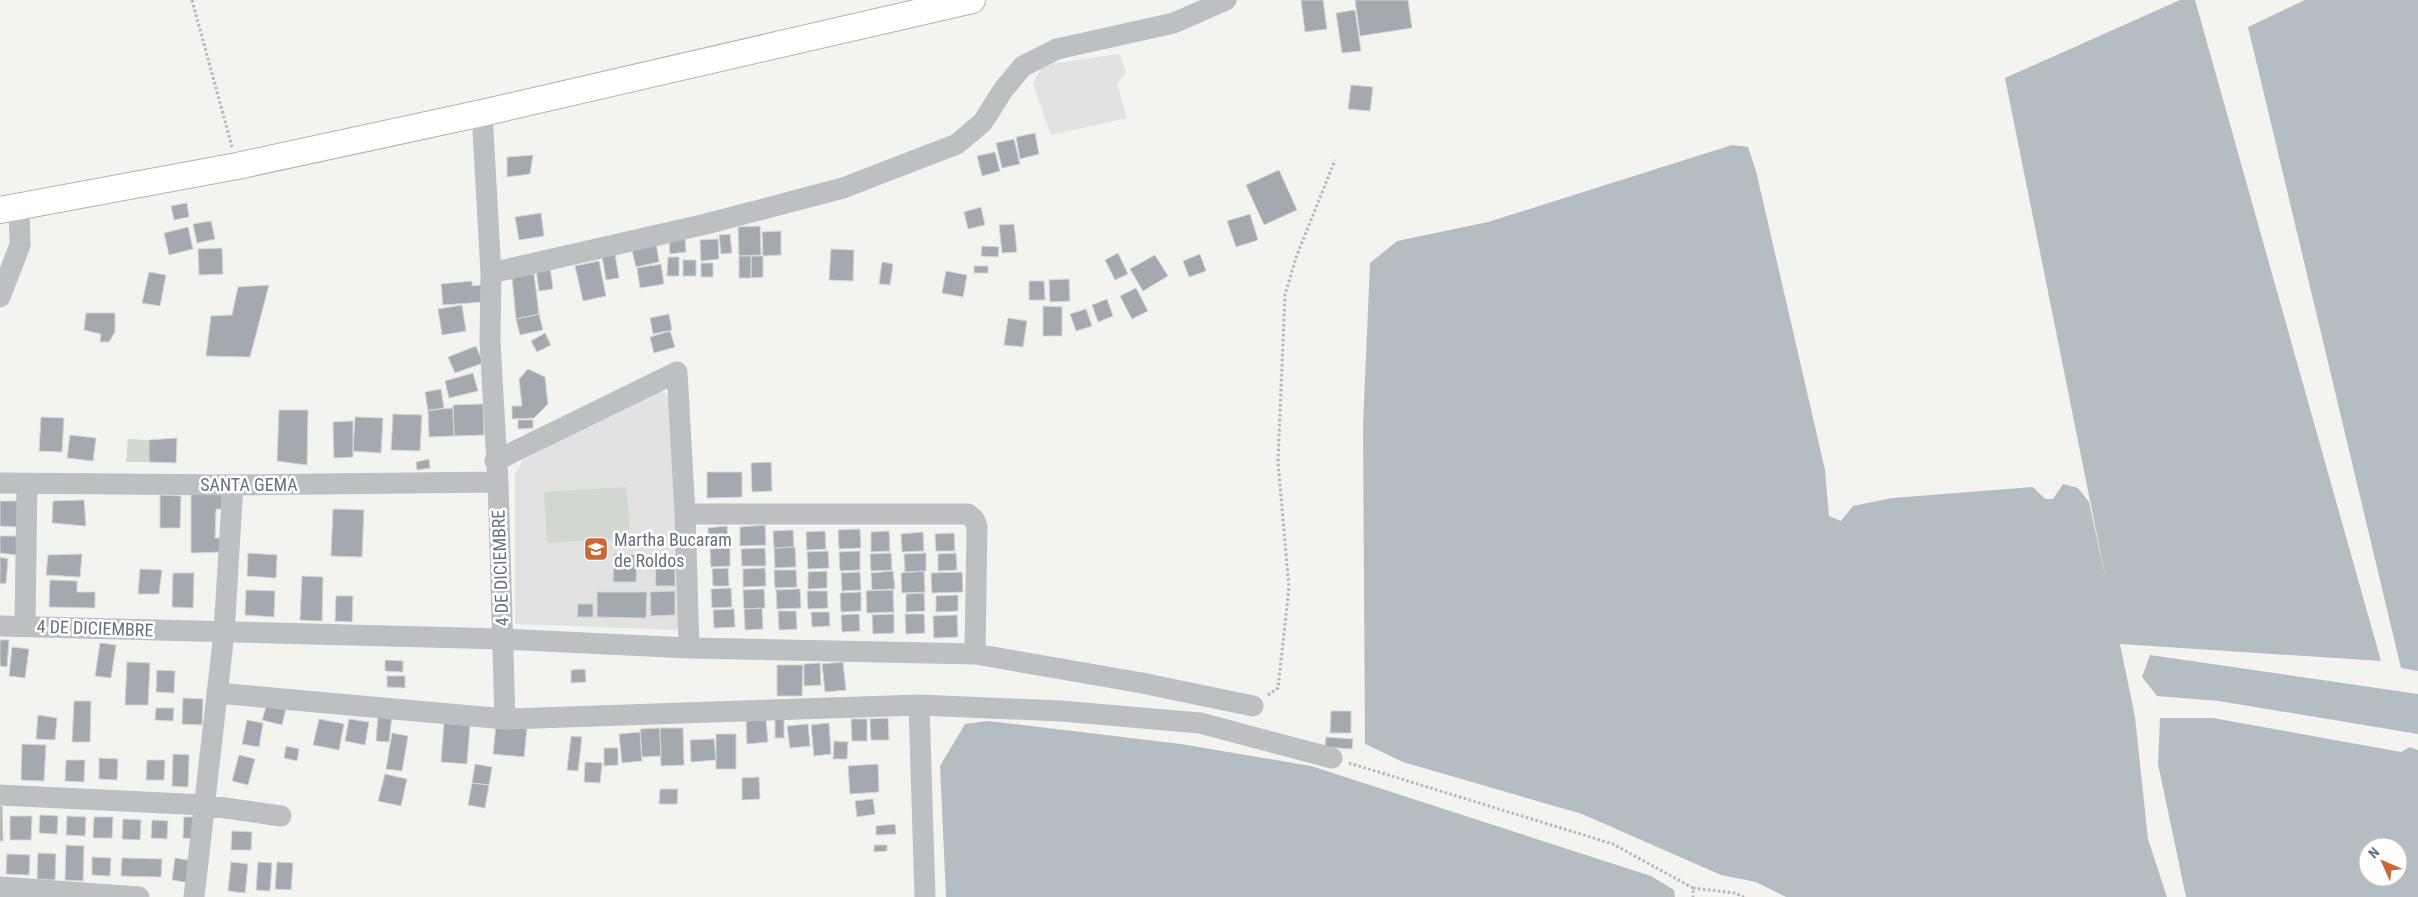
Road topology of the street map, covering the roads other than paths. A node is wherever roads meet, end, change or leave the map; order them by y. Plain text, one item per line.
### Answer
1 (972, 0) edge
2 (1226, 0) edge
3 (482, 114) junction
4 (10, 207) edge
5 (491, 273) junction
6 (0, 297) edge
7 (495, 461) junction
8 (27, 482) junction
9 (498, 482) junction
10 (0, 483) edge
11 (233, 485) junction
12 (685, 514) junction
13 (26, 625) junction
14 (0, 626) edge
15 (224, 633) junction
16 (503, 639) junction
17 (689, 648) junction
18 (975, 654) junction
19 (217, 693) junction
20 (919, 705) junction
21 (1253, 706) road end
22 (505, 719) junction
23 (1332, 758) road end
24 (0, 795) edge
25 (204, 805) junction
26 (282, 816) dead end
27 (0, 887) edge
28 (139, 897) edge
29 (194, 897) edge
30 (925, 897) edge

1 - 3 main road
2 - 5 street
3 - 4 main road
3 - 5 street, 4 DE DICIEMBRE
4 - 6 street
5 - 7 street, 4 DE DICIEMBRE
7 - 9 street, 4 DE DICIEMBRE
7 - 12 street
8 - 10 street, SANTA GEMA
8 - 11 street, SANTA GEMA
8 - 13 street
9 - 11 street, SANTA GEMA
9 - 16 street, 4 DE DICIEMBRE
11 - 15 street
12 - 17 street
12 - 18 street
13 - 14 street, 4 DE DICIEMBRE
13 - 15 street, 4 DE DICIEMBRE
15 - 16 street, 4 DE DICIEMBRE
15 - 19 street
16 - 17 street
16 - 22 street
17 - 18 street
18 - 21 street
19 - 22 street
19 - 25 street
20 - 22 street
20 - 23 street
20 - 30 street
24 - 25 street
25 - 26 street
25 - 29 street
27 - 28 street

